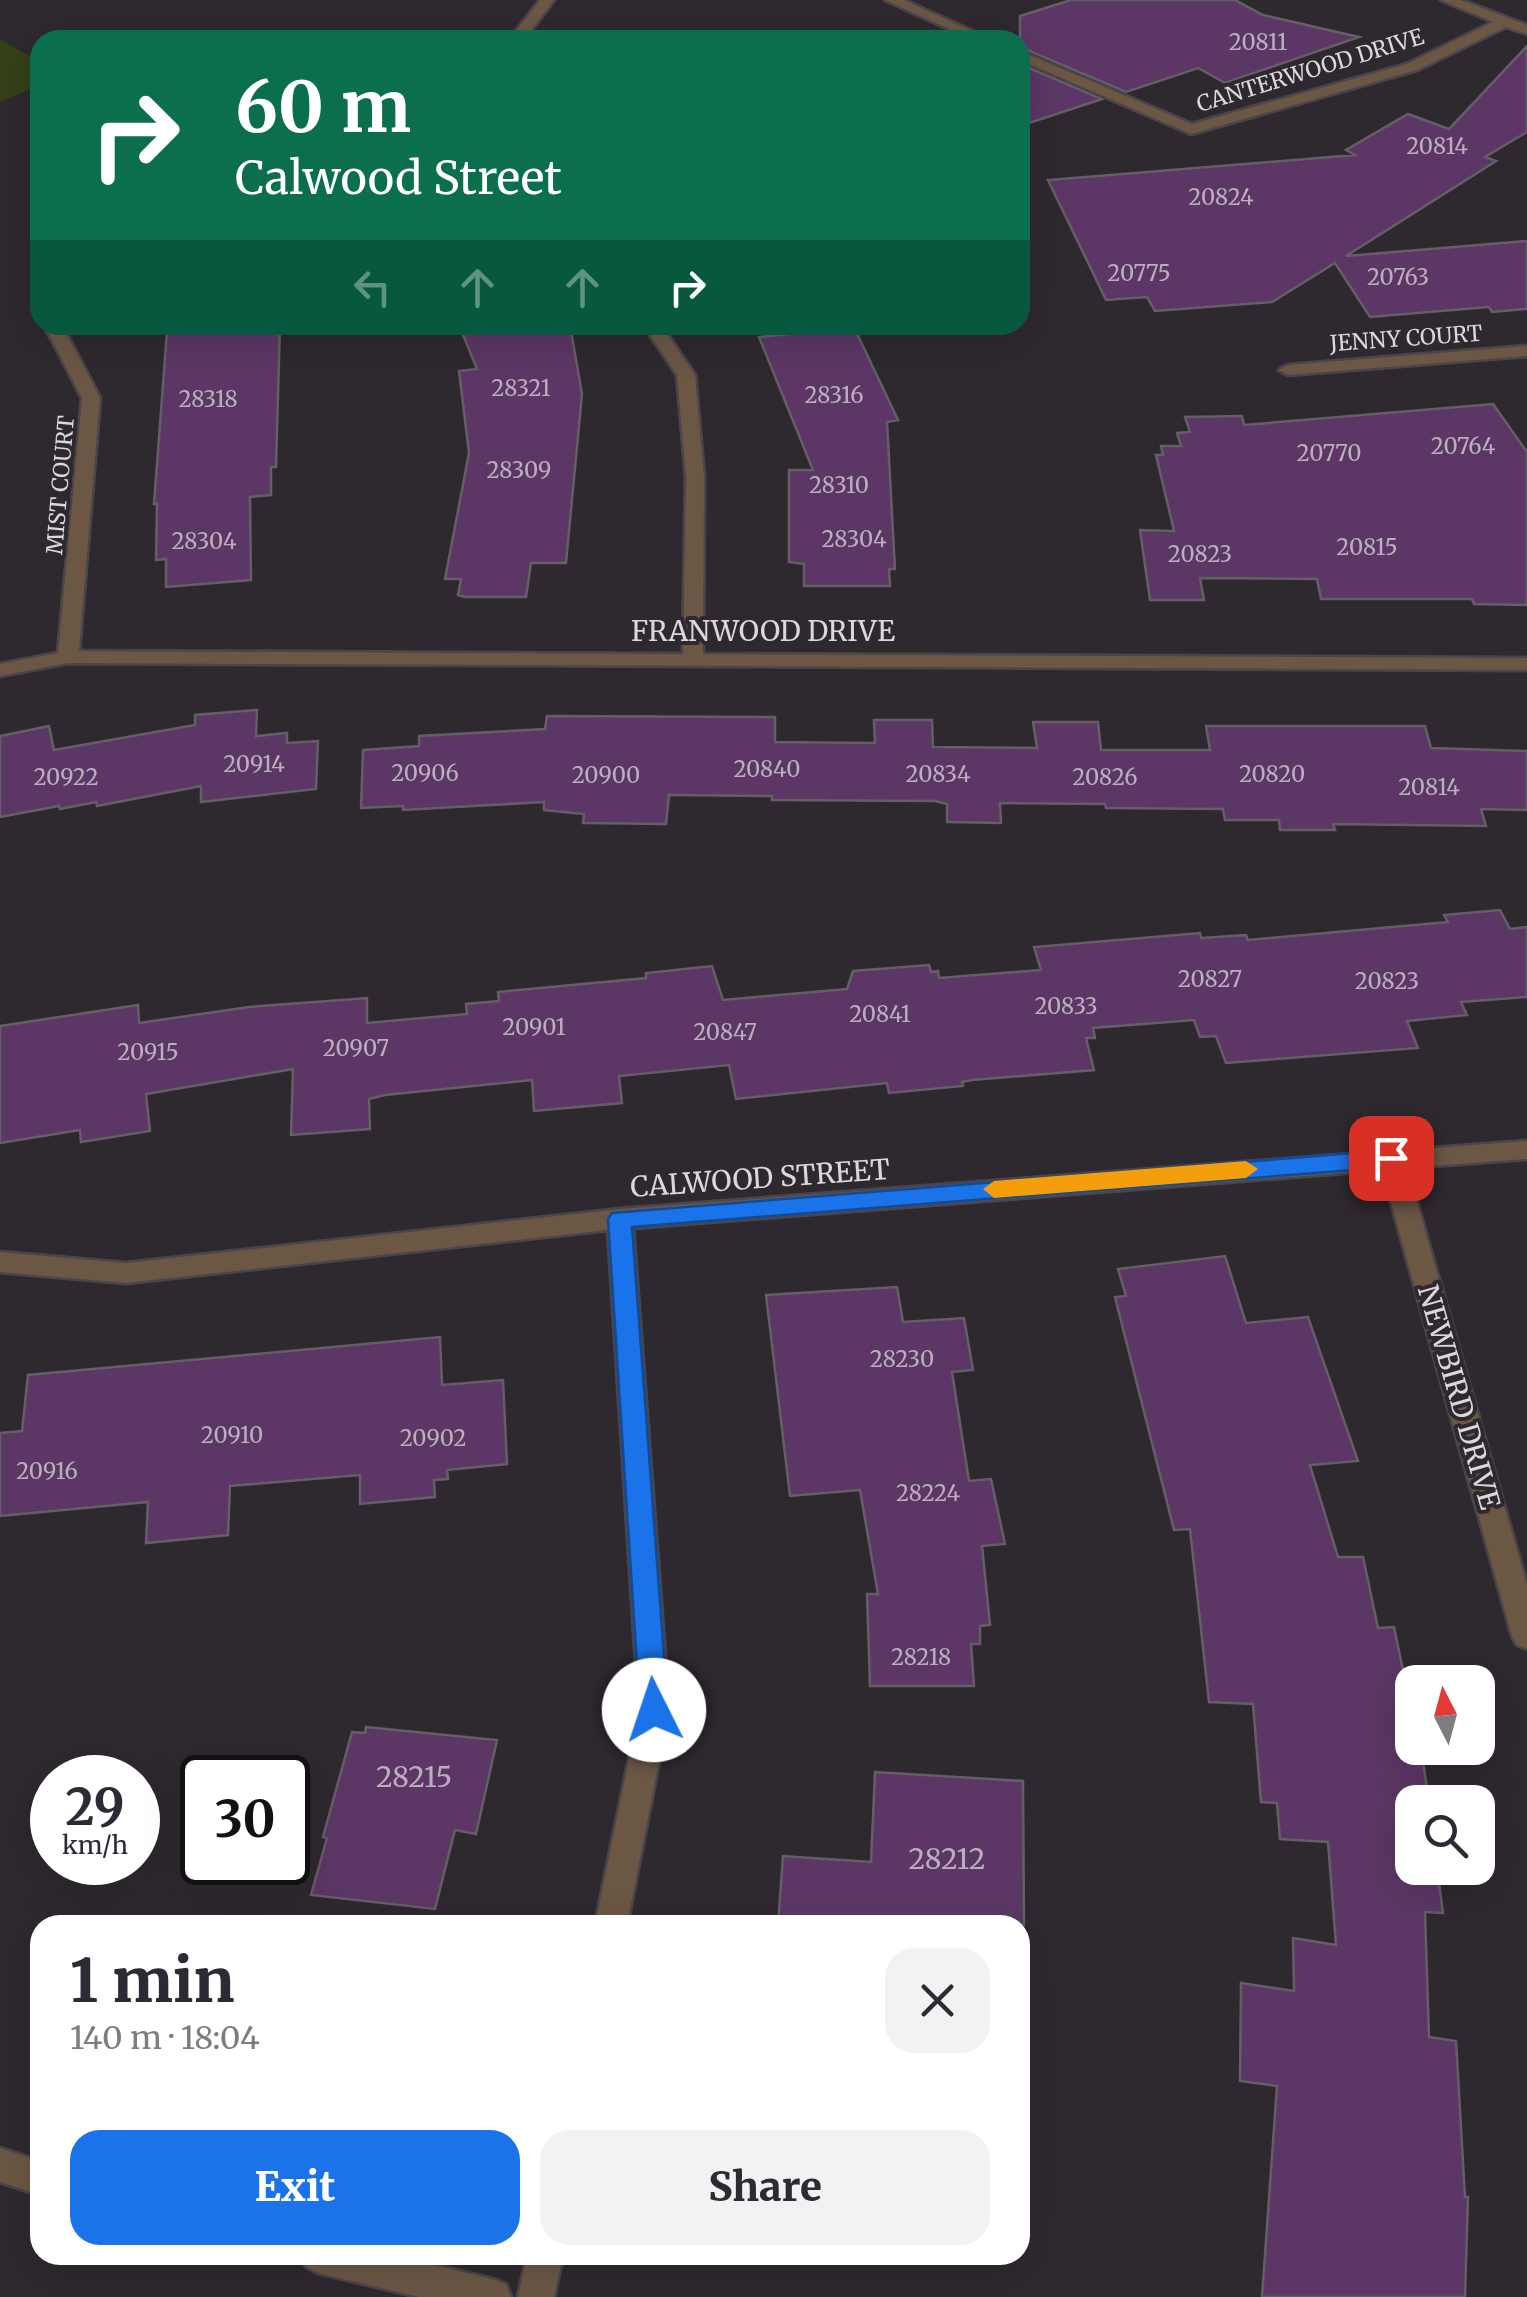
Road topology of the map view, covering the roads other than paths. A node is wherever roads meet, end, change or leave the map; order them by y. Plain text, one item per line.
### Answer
1 (547, 0) edge
2 (892, 0) edge
3 (1448, 0) edge
4 (1502, 24) junction
5 (524, 30) edge
6 (961, 30) edge
7 (1527, 30) edge
8 (1030, 59) edge
9 (58, 335) edge
10 (659, 335) edge
11 (1527, 351) edge
12 (1288, 370) dead end
13 (68, 657) junction
14 (693, 657) junction
15 (1527, 664) edge
16 (0, 670) edge
17 (1527, 1150) edge
18 (1391, 1158) junction
19 (620, 1219) junction
20 (0, 1262) edge
21 (1527, 1636) edge
22 (613, 1915) edge
23 (0, 2165) edge
24 (30, 2175) edge
25 (360, 2265) edge
26 (542, 2265) edge
27 (493, 2297) edge
28 (536, 2297) edge

1 - 5 street
2 - 6 street
3 - 4 street
4 - 7 street
4 - 8 street, CANTERWOOD DRIVE
9 - 13 street, MIST COURT
10 - 14 street
11 - 12 street, JENNY COURT
13 - 14 street, FRANWOOD DRIVE
13 - 16 street, FRANWOOD DRIVE
14 - 15 street, FRANWOOD DRIVE
17 - 18 street, CALWOOD STREET
18 - 19 street, CALWOOD STREET
18 - 21 street, NEWBIRD DRIVE
19 - 20 street, CALWOOD STREET
19 - 22 street
23 - 24 street
25 - 27 street
26 - 28 street

